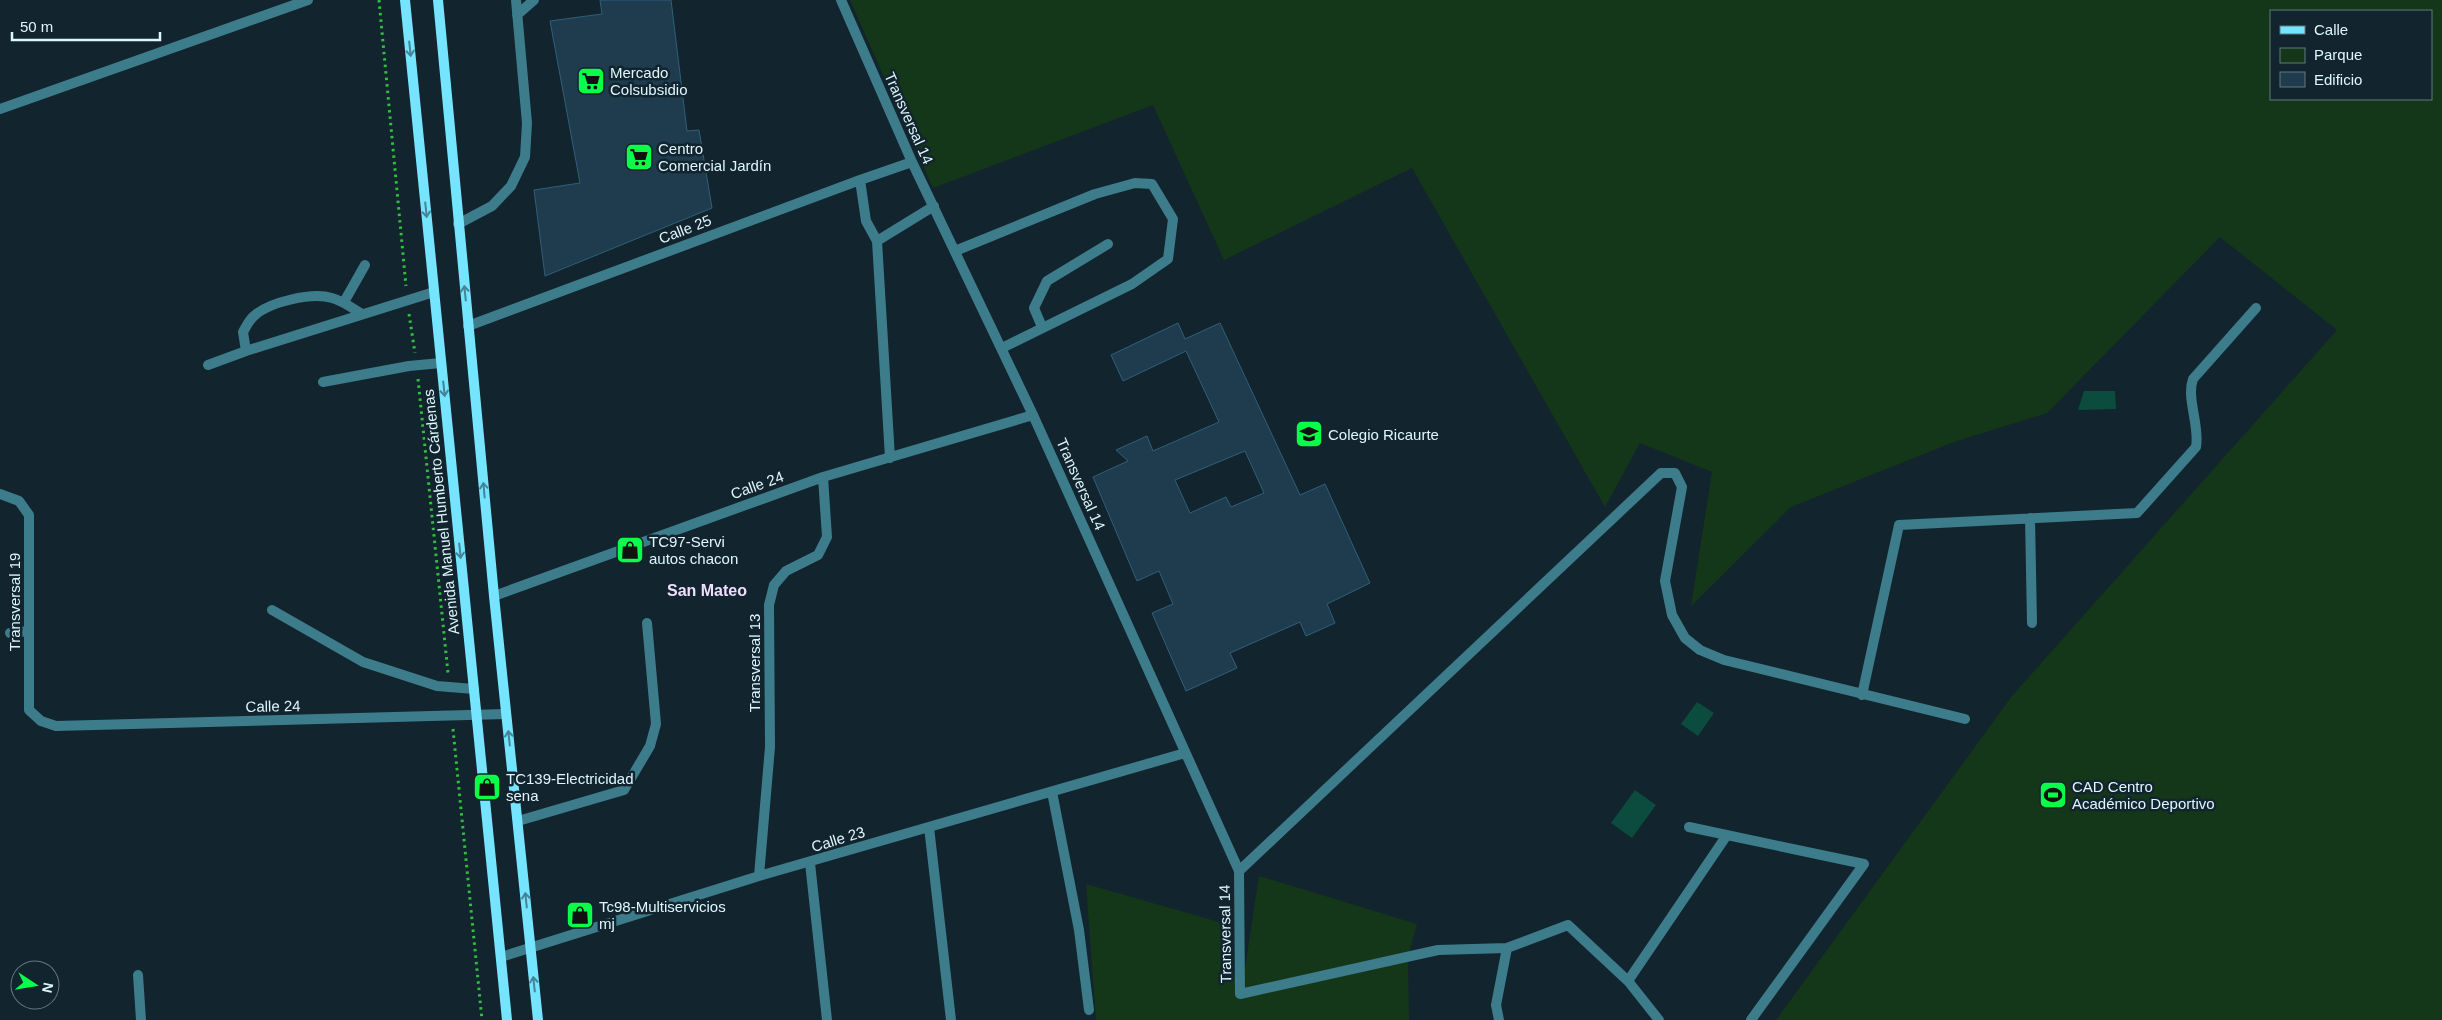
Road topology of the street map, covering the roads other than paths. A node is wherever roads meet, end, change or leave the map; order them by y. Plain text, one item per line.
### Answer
1 (308, 0) edge
2 (405, 0) edge
3 (438, 0) edge
4 (516, 0) edge
5 (534, 0) edge
6 (841, 0) edge
7 (517, 15) junction
8 (0, 109) edge
9 (912, 162) junction
10 (860, 180) junction
11 (934, 206) junction
12 (458, 224) junction
13 (877, 241) junction
14 (1108, 244) dead end
15 (955, 251) junction
16 (365, 265) dead end
17 (434, 292) junction
18 (344, 302) junction
19 (2256, 308) dead end
20 (362, 314) junction
21 (468, 326) junction
22 (1042, 328) junction
23 (1002, 348) junction
24 (246, 351) junction
25 (441, 363) junction
26 (208, 365) dead end
27 (323, 382) dead end
28 (1033, 414) junction
29 (890, 458) junction
30 (822, 477) junction
31 (0, 494) edge
32 (2030, 518) junction
33 (494, 596) junction
34 (272, 610) dead end
35 (646, 623) dead end
36 (2032, 623) dead end
37 (29, 631) junction
38 (10, 633) dead end
39 (474, 688) junction
40 (1862, 694) junction
41 (506, 714) junction
42 (476, 716) junction
43 (1965, 719) dead end
44 (41, 721) joint
45 (1185, 753) junction
46 (1052, 792) junction
47 (518, 821) junction
48 (929, 827) junction
49 (1689, 827) dead end
50 (1727, 835) junction
51 (810, 863) junction
52 (1239, 871) junction
53 (759, 876) junction
54 (1507, 948) junction
55 (530, 949) junction
56 (501, 957) junction
57 (138, 975) dead end
58 (1628, 981) junction
59 (1089, 1010) dead end
60 (141, 1020) edge
61 (507, 1020) edge
62 (538, 1020) edge
63 (827, 1020) edge
64 (951, 1020) edge
65 (1499, 1020) edge
66 (1659, 1020) edge
67 (1751, 1020) edge

1 - 8 street
2 -> 17 main road, Avenida Manuel Humberto Cárdenas
3 - 12 main road
4 - 7 street
5 - 7 street
6 - 9 street, Transversal 14
7 - 12 street
9 - 10 street, Calle 25
9 - 11 street, Transversal 14
10 - 13 street
10 - 21 street, Calle 25
11 - 13 street
11 - 15 street, Transversal 14
21 -> 12 main road
13 - 29 street
14 - 22 street
15 - 22 street
15 - 23 street, Transversal 14
16 - 18 street
17 - 20 street
17 - 25 main road, Avenida Manuel Humberto Cárdenas
18 - 20 street
18 - 24 street
19 - 32 street
20 - 24 street
33 -> 21 main road
22 - 23 street
23 - 28 street, Transversal 14
24 - 26 street
25 - 27 street
25 -> 39 main road, Avenida Manuel Humberto Cárdenas
28 - 29 street, Calle 24
28 - 45 street, Transversal 14
29 - 30 street, Calle 24
30 - 33 street, Calle 24
30 - 53 street, Transversal 13
31 - 37 street, Transversal 19
32 - 36 street
32 - 40 street
33 - 41 main road
34 - 39 street
35 - 47 street
37 - 38 street
37 - 44 street, Transversal 19
39 - 42 main road, Avenida Manuel Humberto Cárdenas
40 - 43 street
40 - 52 street
41 - 42 street, Calle 24
47 -> 41 main road
42 - 44 street, Calle 24
42 - 56 main road, Avenida Manuel Humberto Cárdenas
45 - 46 street, Calle 23
45 - 52 street, Transversal 14
46 - 48 street, Calle 23
46 - 59 street
55 -> 47 main road
48 - 51 street, Calle 23
48 - 64 street
49 - 50 street
50 - 58 street
50 - 67 street
51 - 53 street, Calle 23
51 - 63 street
52 - 54 street, Transversal 14
53 - 55 street, Calle 23
54 - 58 street
54 - 65 street
55 - 56 street, Calle 23
62 -> 55 main road
56 - 61 main road, Avenida Manuel Humberto Cárdenas
57 - 60 street
58 - 66 street

